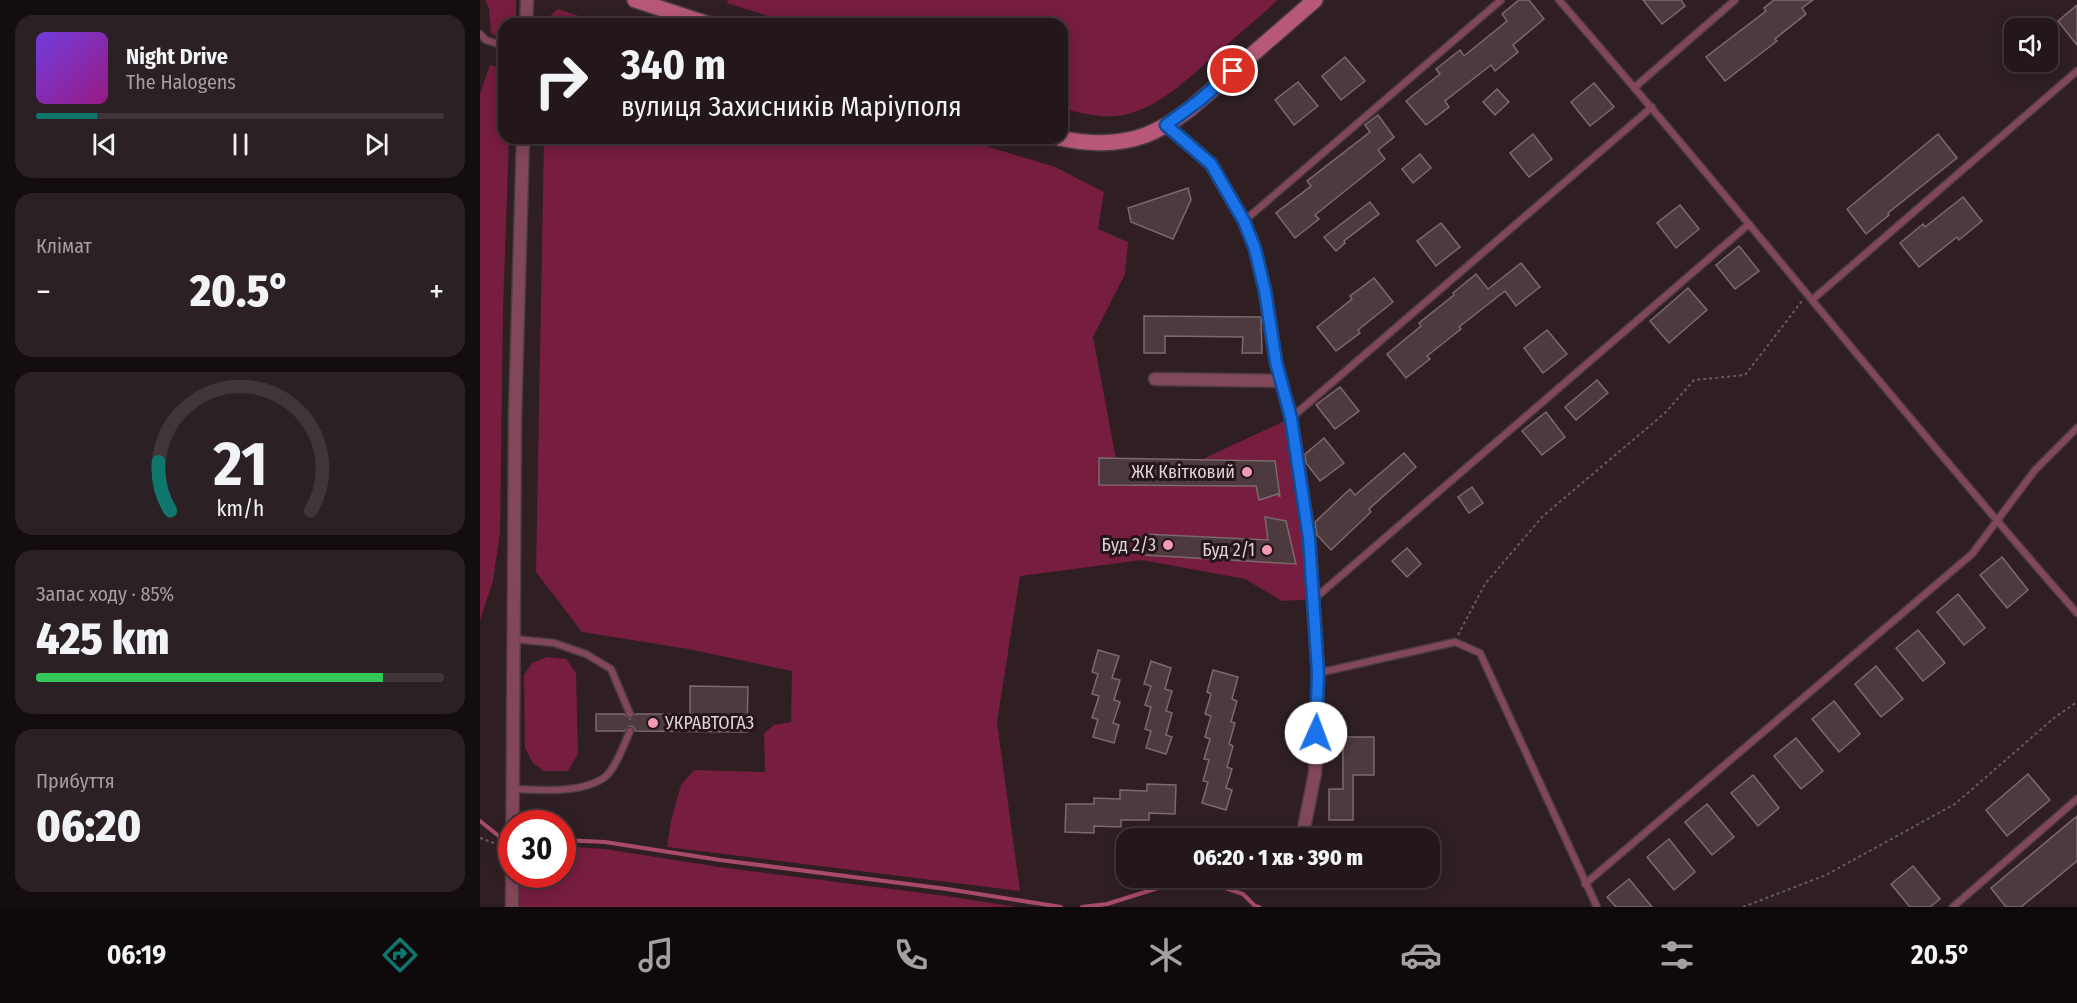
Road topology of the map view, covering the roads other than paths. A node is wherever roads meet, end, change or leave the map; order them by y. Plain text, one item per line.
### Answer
1 (527, 0) edge
2 (635, 0) edge
3 (1315, 0) edge
4 (1501, 0) edge
5 (1559, 0) edge
6 (1735, 0) edge
7 (526, 18) edge
8 (690, 18) edge
9 (480, 34) edge
10 (498, 44) edge
11 (2077, 71) edge
12 (1635, 87) junction
13 (1652, 107) junction
14 (1166, 125) junction
15 (1068, 139) edge
16 (523, 144) edge
17 (1244, 221) junction
18 (1749, 224) junction
19 (1812, 300) junction
20 (1155, 379) dead end
21 (1281, 381) junction
22 (1291, 418) junction
23 (2077, 428) edge
24 (1997, 522) junction
25 (1314, 598) junction
26 (2077, 613) edge
27 (513, 639) junction
28 (1318, 673) junction
29 (630, 714) dead end
30 (630, 731) dead end
31 (511, 789) junction
32 (2077, 799) edge
33 (511, 810) edge
34 (1304, 828) edge
35 (1585, 884) junction
36 (512, 888) edge
37 (512, 907) edge
38 (1597, 907) edge
39 (1953, 907) edge

1 - 7 street
2 - 8 main road
3 - 14 main road
4 - 17 lane
5 - 12 lane
6 - 12 lane
9 - 10 lane
11 - 19 lane
12 - 13 lane
13 - 18 lane
13 - 22 lane
14 - 15 main road
14 - 17 street
16 - 27 street
17 - 21 street
18 - 19 lane
18 - 25 lane
19 - 24 lane
20 - 21 street
21 - 22 street
22 - 25 street
23 - 24 lane
24 - 26 lane
24 - 35 lane
25 - 28 street
27 - 29 lane
27 - 31 street
28 - 34 street
28 - 35 lane
30 - 31 lane
31 - 33 street
32 - 39 lane
35 - 38 lane
36 - 37 street

